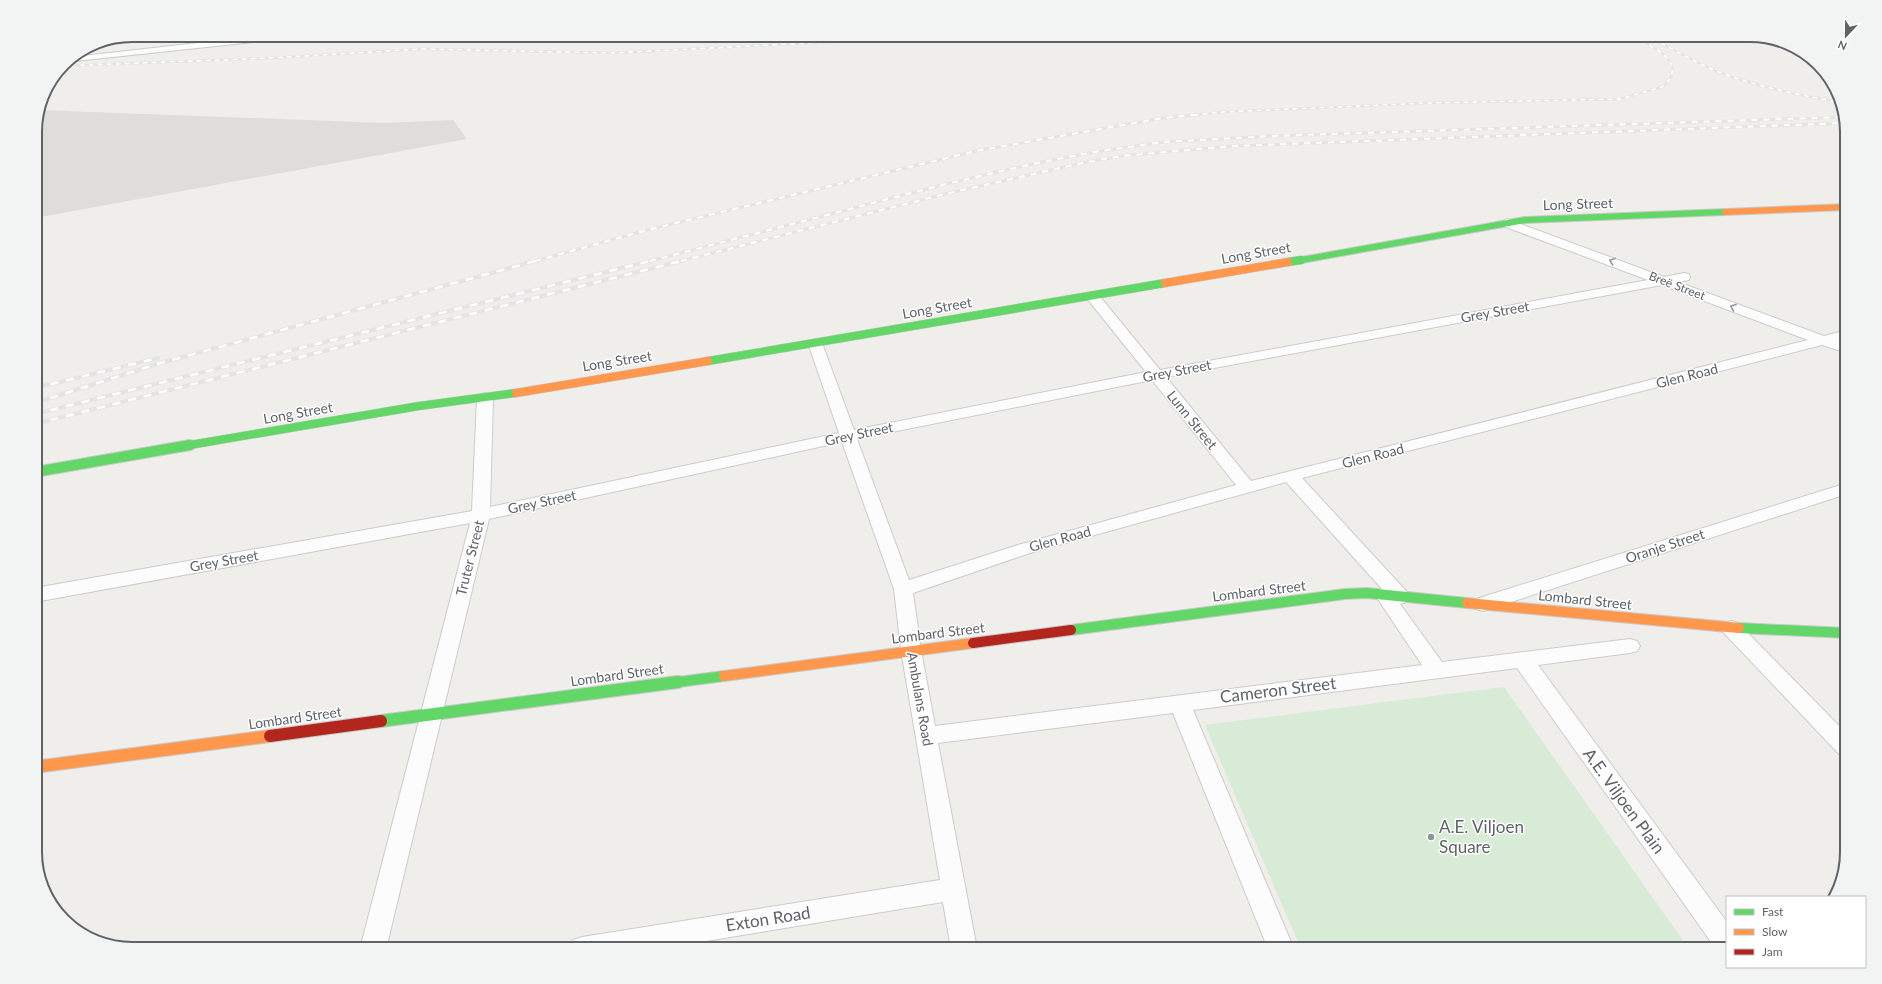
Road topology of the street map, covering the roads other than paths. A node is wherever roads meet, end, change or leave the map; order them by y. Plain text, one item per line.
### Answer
1 (230, 42) edge
2 (80, 59) edge
3 (1840, 207) edge
4 (1525, 220) junction
5 (1507, 223) junction
6 (1684, 278) junction
7 (1665, 281) junction
8 (1092, 296) junction
9 (1840, 341) edge
10 (815, 343) junction
11 (1155, 375) junction
12 (485, 398) junction
13 (849, 436) junction
14 (42, 471) edge
15 (1291, 477) junction
16 (1247, 487) junction
17 (1840, 490) edge
18 (481, 515) junction
19 (904, 589) junction
20 (42, 594) edge
21 (1392, 596) junction
22 (1483, 604) junction
23 (1731, 628) junction
24 (1840, 633) edge
25 (1630, 646) dead end
26 (911, 650) junction
27 (1522, 659) junction
28 (1437, 671) junction
29 (1180, 703) junction
30 (431, 714) junction
31 (926, 736) junction
32 (1840, 741) edge
33 (42, 767) edge
34 (953, 889) junction
35 (375, 942) edge
36 (625, 942) edge
37 (963, 942) edge
38 (1278, 942) edge
39 (1726, 942) edge

1 - 2 street
3 - 4 street, Long Street
4 - 5 street, Long Street
4 - 6 street, Breë Street
7 -> 5 street, Breë Street
5 - 8 street, Long Street
6 - 7 street, Grey Street
6 - 9 street, Breë Street
9 -> 7 street, Breë Street
7 - 11 street, Grey Street
8 - 10 street, Long Street
8 - 11 street, Lunn Street
9 - 15 street, Glen Road
10 - 12 street, Long Street
10 - 13 street, Ambulans Road
11 - 13 street, Grey Street
11 - 16 street, Lunn Street
12 - 14 street, Long Street
12 - 18 street, Truter Street
13 - 18 street, Grey Street
13 - 19 street, Ambulans Road
15 - 16 street, Glen Road
15 - 21 street
16 - 19 street, Glen Road
17 - 22 street, Oranje Street
18 - 20 street, Grey Street
18 - 30 street, Truter Street
19 - 26 street, Ambulans Road
21 - 22 street, Lombard Street
21 - 26 street, Lombard Street
21 - 28 street
22 - 23 street, Lombard Street
23 - 24 street, Lombard Street
23 - 32 street
25 - 27 street, Cameron Street
26 - 30 street, Lombard Street
26 - 31 street, Ambulans Road
27 - 28 street, Cameron Street
27 - 39 street, A.E. Viljoen Plain
28 - 29 street, Cameron Street
29 - 31 street, Cameron Street
29 - 38 street
30 - 33 street, Lombard Street
30 - 35 street, Truter Street
31 - 34 street, Ambulans Road
34 - 36 street, Exton Road
34 - 37 street, Ambulans Road

